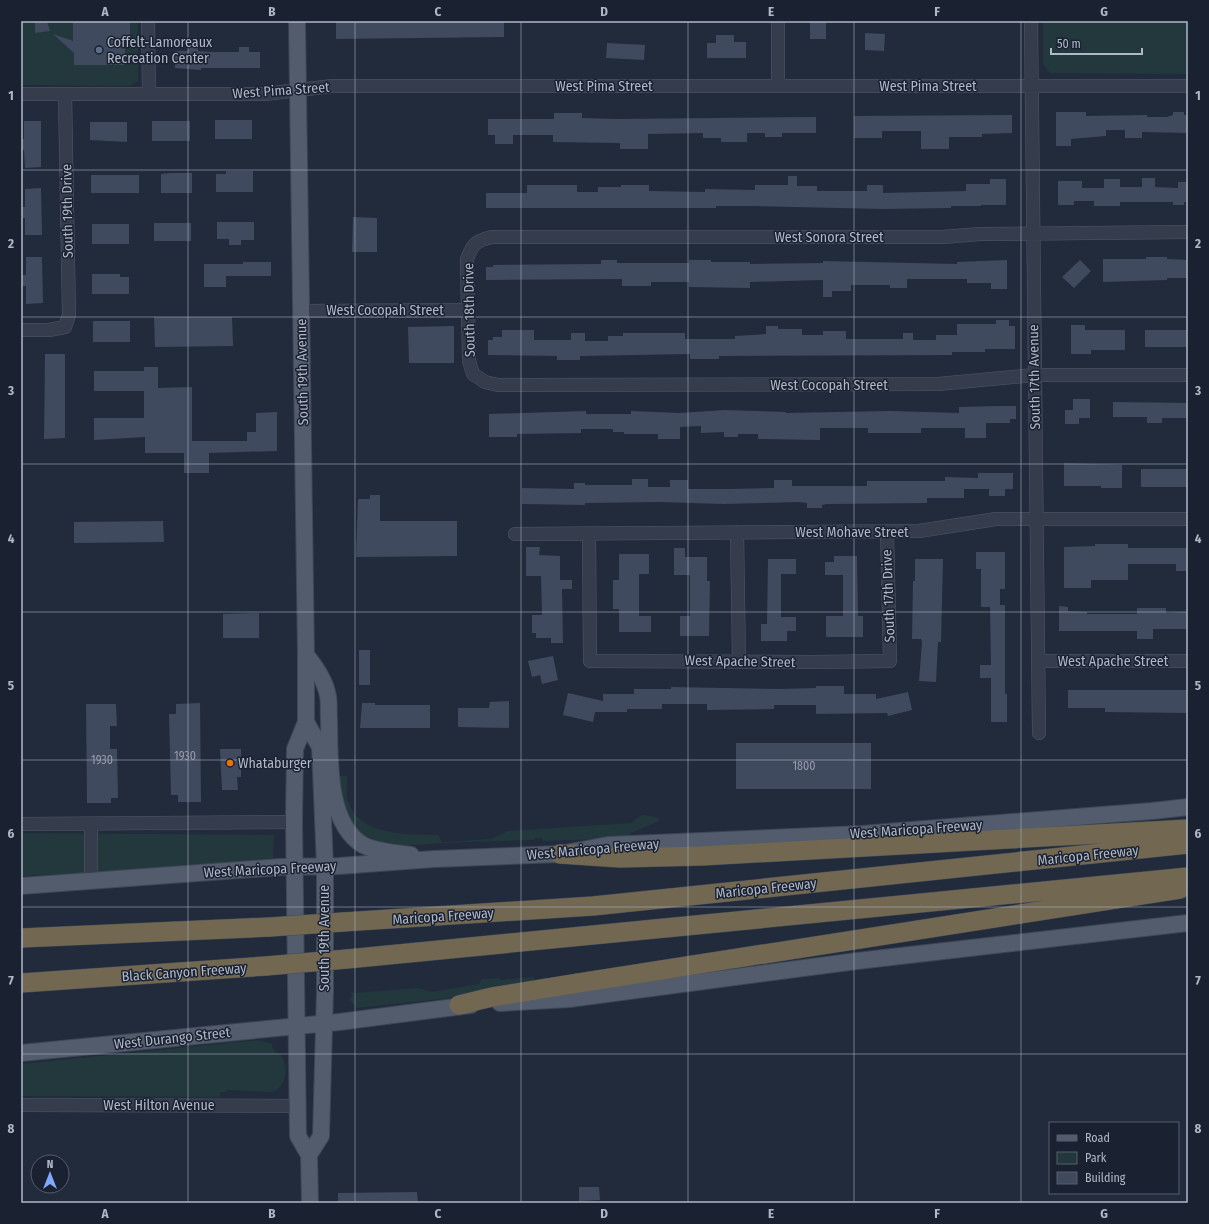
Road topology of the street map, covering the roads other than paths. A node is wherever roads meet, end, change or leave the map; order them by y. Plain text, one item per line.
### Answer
1 (148, 21) edge
2 (297, 21) edge
3 (778, 21) edge
4 (1031, 21) edge
5 (778, 86) junction
6 (1032, 86) junction
7 (1188, 86) edge
8 (298, 91) junction
9 (21, 94) edge
10 (65, 94) junction
11 (149, 94) junction
12 (1188, 232) edge
13 (1034, 234) junction
14 (472, 247) joint
15 (468, 310) junction
16 (301, 311) junction
17 (21, 330) edge
18 (472, 374) joint
19 (1188, 375) edge
20 (1034, 376) junction
21 (1036, 518) junction
22 (1188, 519) edge
23 (886, 531) junction
24 (589, 532) junction
25 (737, 532) junction
26 (515, 534) dead end
27 (306, 655) junction
28 (739, 661) junction
29 (890, 661) joint
30 (1038, 661) junction
31 (1188, 661) edge
32 (306, 722) junction
33 (1039, 733) dead end
34 (1188, 807) edge
35 (294, 822) junction
36 (21, 824) edge
37 (91, 824) junction
38 (1188, 829) edge
39 (1188, 844) edge
40 (560, 854) junction
41 (434, 859) junction
42 (324, 866) junction
43 (295, 867) junction
44 (1188, 877) edge
45 (91, 881) junction
46 (21, 886) edge
47 (1188, 888) edge
48 (1188, 923) edge
49 (21, 938) edge
50 (21, 983) edge
51 (459, 1005) junction
52 (323, 1023) junction
53 (296, 1026) junction
54 (21, 1053) edge
55 (21, 1105) edge
56 (298, 1106) junction
57 (309, 1155) junction
58 (310, 1203) edge

1 - 11 street
2 - 8 main road, South 19th Avenue
3 - 5 street
4 - 6 street, South 17th Avenue
5 - 6 street, West Pima Street
5 - 8 street, West Pima Street
6 - 7 street, West Pima Street
6 - 13 street, South 17th Avenue
8 - 11 street, West Pima Street
8 - 16 main road, South 19th Avenue
9 - 10 street, West Pima Street
10 - 11 street, West Pima Street
10 - 17 street, South 19th Drive
12 - 13 street, West Sonora Street
13 - 14 street, West Sonora Street
13 - 20 street, South 17th Avenue
14 - 15 street, South 18th Drive
15 - 16 street, West Cocopah Street
15 - 18 street, South 18th Drive
16 - 27 main road, South 19th Avenue
18 - 20 street, West Cocopah Street
19 - 20 street, West Cocopah Street
20 - 21 street, South 17th Avenue
21 - 22 street, West Mohave Street
21 - 23 street, West Mohave Street
21 - 30 street, South 17th Avenue
23 - 25 street, West Mohave Street
23 - 29 street, South 17th Drive
24 - 25 street, West Mohave Street
24 - 26 street, West Mohave Street
24 - 28 street, West Apache Street
25 - 28 street
27 - 32 main road, South 19th Avenue
27 - 41 main road
28 - 29 street, West Apache Street
30 - 31 street, West Apache Street
30 - 33 street, South 17th Avenue
32 - 35 main road, South 19th Avenue
32 - 42 main road, South 19th Avenue
34 - 40 main road, West Maricopa Freeway
35 - 37 street
35 - 43 main road, South 19th Avenue
36 - 37 street
37 - 45 street
38 - 40 highway
39 - 49 highway, Maricopa Freeway, bridge
40 - 41 main road, West Maricopa Freeway
41 - 42 main road, West Maricopa Freeway
42 - 43 main road, West Maricopa Freeway
42 - 52 main road, South 19th Avenue
43 - 45 main road, West Maricopa Freeway
43 - 53 main road, South 19th Avenue
44 - 50 highway, Black Canyon Freeway, bridge
45 - 46 main road, West Maricopa Freeway
47 - 51 highway
48 - 51 main road
51 - 52 main road
52 - 53 main road, West Durango Street
52 - 57 main road, South 19th Avenue
53 - 54 main road, West Durango Street
53 - 56 main road, South 19th Avenue
55 - 56 street, West Hilton Avenue
56 - 57 main road, South 19th Avenue
57 - 58 main road, South 19th Avenue

